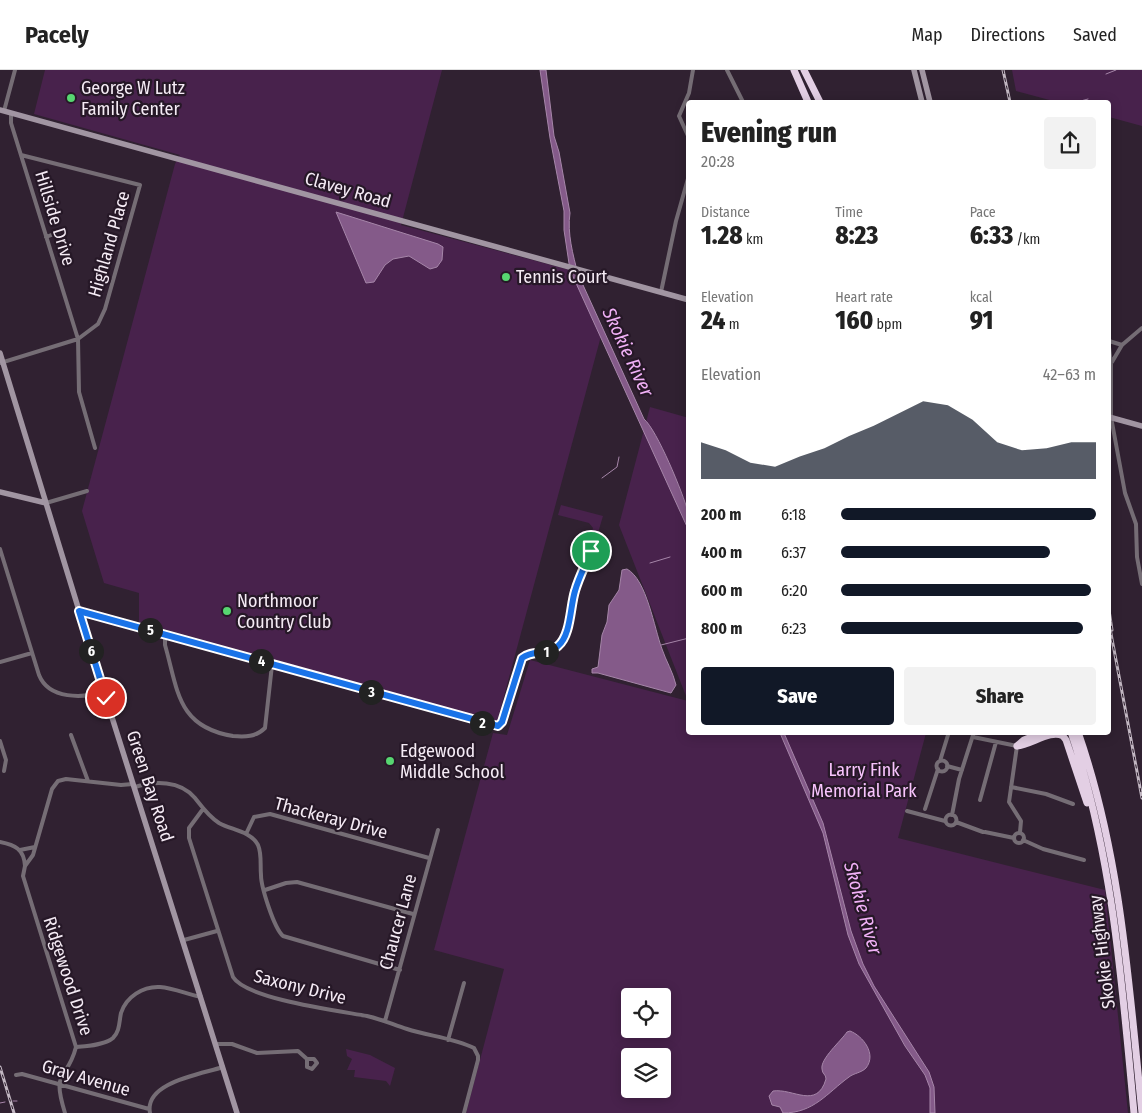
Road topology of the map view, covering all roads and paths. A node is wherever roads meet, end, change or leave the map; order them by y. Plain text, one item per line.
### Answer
1 (15, 70) edge
2 (693, 70) edge
3 (727, 70) edge
4 (794, 70) edge
5 (804, 70) edge
6 (914, 70) edge
7 (922, 70) edge
8 (926, 85) junction
9 (919, 87) junction
10 (742, 100) edge
11 (807, 100) edge
12 (819, 100) edge
13 (922, 100) edge
14 (930, 100) edge
15 (2, 111) edge
16 (11, 113) junction
17 (686, 131) edge
18 (21, 154) junction
19 (686, 186) edge
20 (62, 231) dead end
21 (46, 236) junction
22 (661, 292) junction
23 (686, 299) edge
24 (1142, 328) edge
25 (78, 339) junction
26 (1111, 342) edge
27 (1122, 345) junction
28 (0, 353) edge
29 (1, 363) edge
30 (1111, 364) edge
31 (1111, 417) edge
32 (1111, 422) edge
33 (1142, 426) edge
34 (95, 448) dead end
35 (87, 491) dead end
36 (0, 492) edge
37 (46, 502) junction
38 (0, 549) edge
39 (591, 550) dead end
40 (1142, 584) edge
41 (79, 611) junction
42 (165, 634) junction
43 (32, 653) junction
44 (0, 662) edge
45 (272, 665) junction
46 (104, 692) junction
47 (72, 735) dead end
48 (948, 735) dead end
49 (974, 735) edge
50 (1036, 735) edge
51 (1052, 735) edge
52 (1058, 735) edge
53 (1071, 735) edge
54 (1079, 735) edge
55 (0, 741) edge
56 (996, 742) junction
57 (1018, 746) junction
58 (940, 761) junction
59 (947, 766) junction
60 (938, 770) junction
61 (962, 770) junction
62 (4, 771) dead end
63 (88, 781) junction
64 (134, 786) junction
65 (1011, 787) junction
66 (980, 800) dead end
67 (1073, 804) dead end
68 (203, 809) junction
69 (925, 809) dead end
70 (907, 811) dead end
71 (952, 815) junction
72 (945, 821) junction
73 (956, 822) junction
74 (438, 830) dead end
75 (1020, 832) junction
76 (246, 834) junction
77 (1014, 838) junction
78 (1023, 840) junction
79 (0, 842) edge
80 (35, 847) junction
81 (1102, 847) junction
82 (20, 850) junction
83 (429, 858) junction
84 (1084, 860) dead end
85 (25, 866) junction
86 (265, 890) junction
87 (414, 914) junction
88 (218, 930) junction
89 (184, 940) junction
90 (400, 970) junction
91 (464, 983) dead end
92 (201, 997) junction
93 (385, 1021) junction
94 (448, 1040) junction
95 (216, 1044) junction
96 (76, 1047) junction
97 (307, 1059) dead end
98 (223, 1066) junction
99 (16, 1075) dead end
100 (58, 1085) junction
101 (150, 1111) edge
102 (65, 1113) edge
103 (237, 1113) edge
104 (464, 1113) edge
105 (1134, 1113) edge
106 (1142, 1113) edge

1 - 15 street
2 - 17 street
3 - 10 street
4 - 11 highway
5 - 12 highway
6 - 9 main road
7 - 8 main road
8 - 9 main road
8 - 14 main road
9 - 13 main road
15 - 16 main road, Clavey Road
16 - 18 street, Hillside Drive
16 - 22 main road, Clavey Road
18 - 21 street, Hillside Drive
18 - 25 street, Highland Place
19 - 22 street
20 - 21 street
21 - 25 street, Hillside Drive
22 - 23 main road, Clavey Road
24 - 27 street
25 - 29 street, Highland Place
25 - 34 street, Hillside Drive
26 - 27 street
27 - 30 street
28 - 29 main road, Green Bay Road
29 - 37 main road, Green Bay Road
31 - 33 main road
32 - 40 street
35 - 37 street
36 - 37 main road
37 - 41 main road, Green Bay Road
38 - 43 street
39 - 45 street
41 - 42 street
41 - 46 main road, Green Bay Road
42 - 45 street
42 - 45 street
43 - 44 street
43 - 46 street
46 - 64 main road, Green Bay Road
47 - 63 street
48 - 58 street
49 - 56 street
49 - 61 street
50 - 57 highway
51 - 57 highway
52 - 81 highway
53 - 81 highway, Skokie Highway
54 - 106 highway, Skokie Highway
55 - 62 street
56 - 57 street
56 - 66 street
57 - 65 street
58 - 59 street
58 - 60 street
59 - 60 street
59 - 61 street
60 - 69 street
61 - 71 street
63 - 64 street
63 - 80 street
64 - 68 street
64 - 89 main road, Green Bay Road
65 - 67 street
65 - 75 street
68 - 76 street
68 - 88 street, Saxony Drive
70 - 72 street
71 - 72 street
71 - 73 street
72 - 73 street
73 - 77 street
74 - 83 street, Chaucer Lane
75 - 77 street
75 - 78 street
76 - 83 street, Thackeray Drive
76 - 86 street
77 - 78 street
78 - 84 street
79 - 82 street
80 - 82 street
80 - 85 street
81 - 105 highway, Skokie Highway
82 - 85 street, Ridgewood Drive
83 - 87 street, Chaucer Lane
85 - 96 street, Ridgewood Drive
86 - 87 street
86 - 90 street
87 - 90 street, Chaucer Lane
88 - 89 street
88 - 93 street, Saxony Drive
89 - 92 main road, Green Bay Road
90 - 93 street, Chaucer Lane
91 - 94 street
92 - 95 main road, Green Bay Road
92 - 96 street
93 - 94 street, Saxony Drive
94 - 104 street, Saxony Drive
95 - 97 street
95 - 98 main road, Green Bay Road
96 - 100 street, Ridgewood Drive
98 - 101 street
98 - 103 main road, Green Bay Road
99 - 100 street, Gray Avenue
100 - 101 street, Gray Avenue
100 - 102 street

